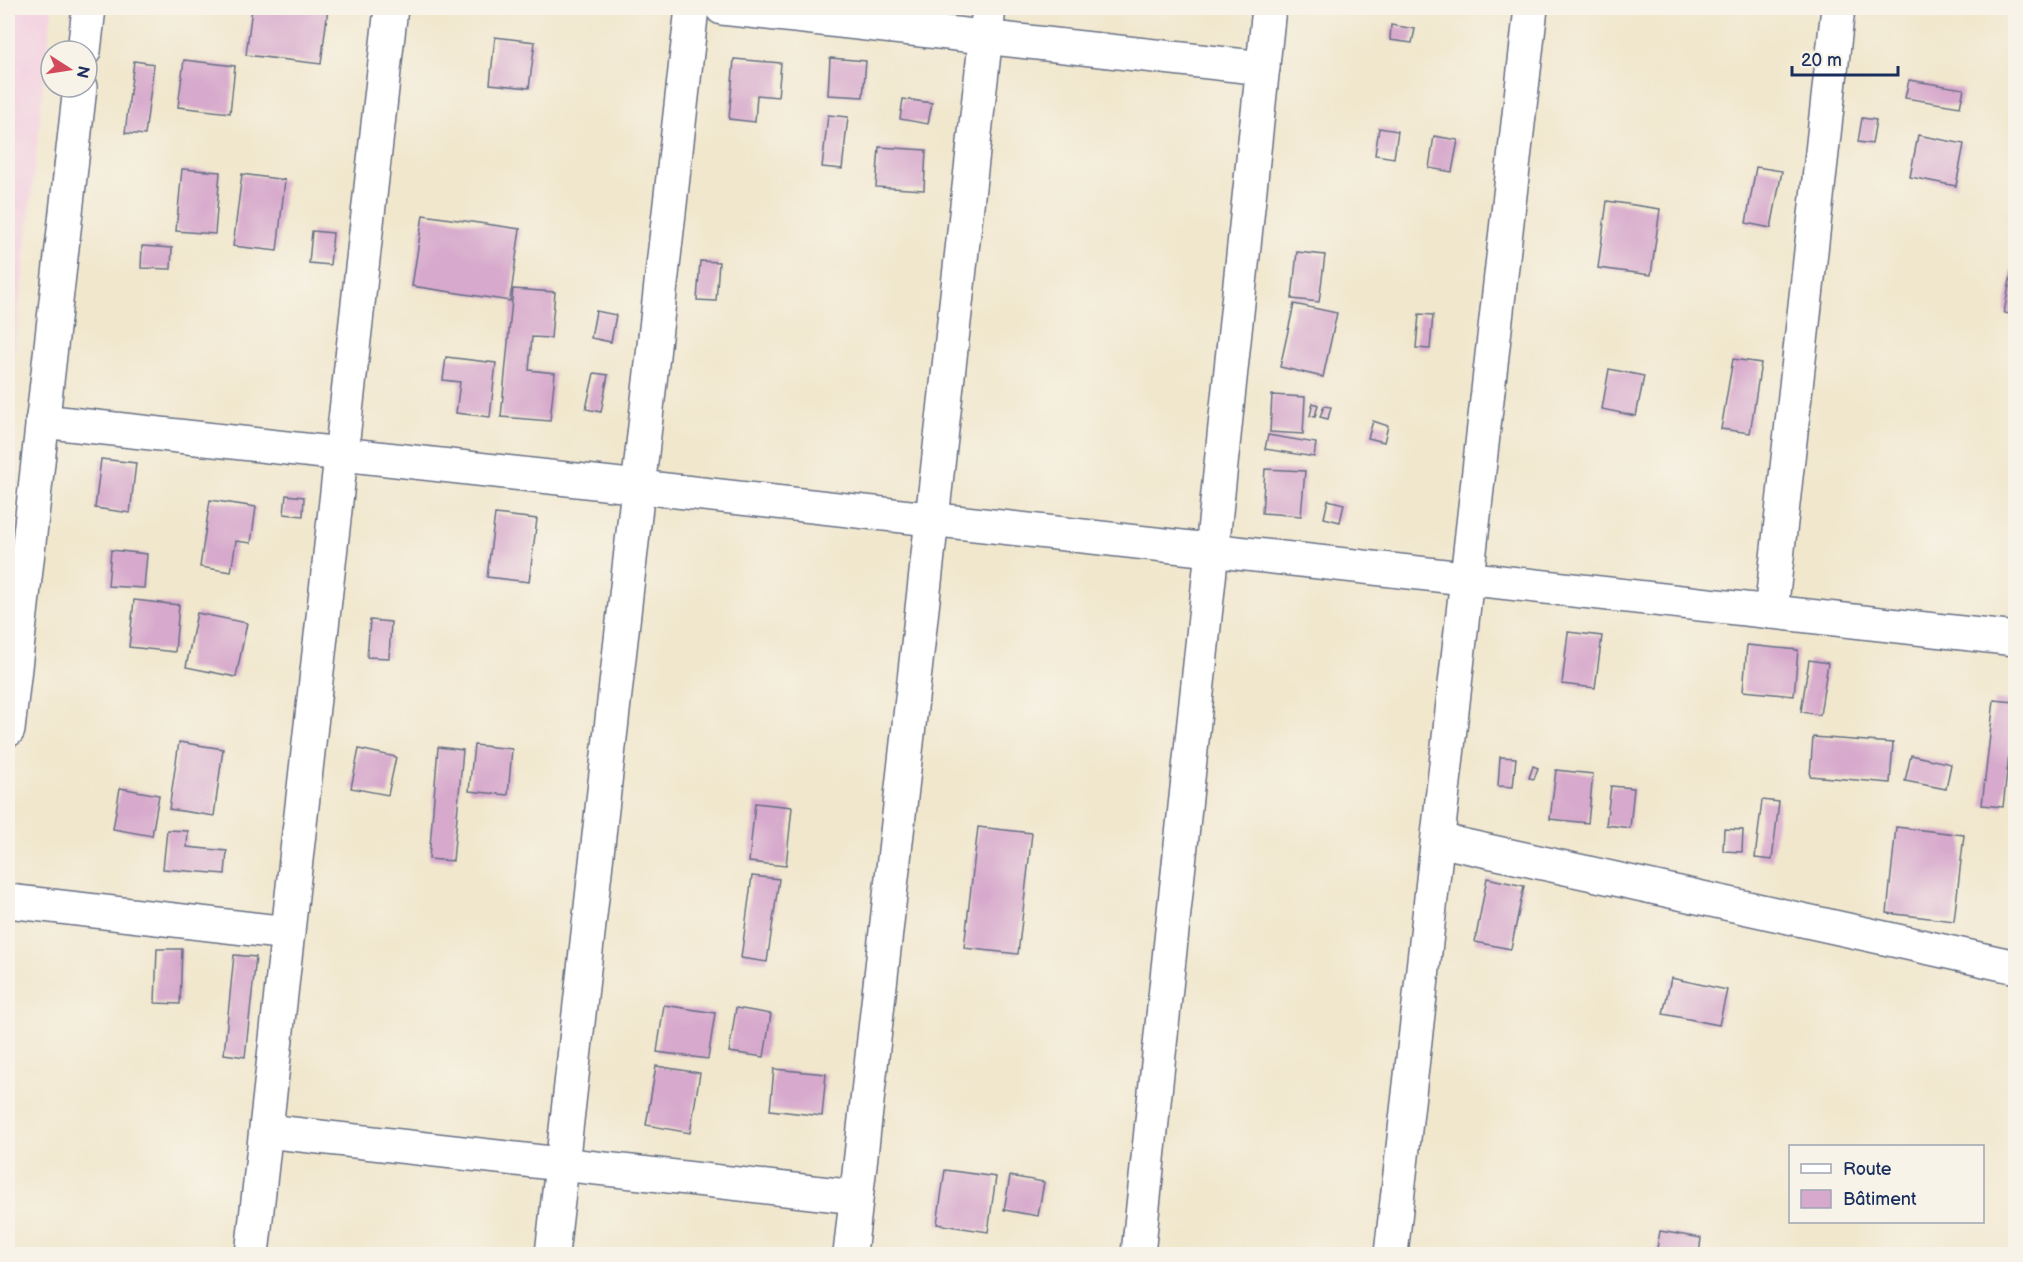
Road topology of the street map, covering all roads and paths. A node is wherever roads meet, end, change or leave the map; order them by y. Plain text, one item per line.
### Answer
1 (88, 8) edge
2 (392, 8) edge
3 (692, 8) edge
4 (722, 8) edge
5 (1269, 8) edge
6 (1531, 8) edge
7 (1838, 8) edge
8 (988, 22) edge
9 (85, 39) edge
10 (1263, 68) junction
11 (79, 99) edge
12 (42, 421) junction
13 (341, 454) junction
14 (639, 487) junction
15 (932, 520) junction
16 (1212, 551) junction
17 (1467, 578) junction
18 (1771, 612) junction
19 (2016, 639) edge
20 (11, 669) edge
21 (8, 730) edge
22 (1438, 840) junction
23 (8, 901) edge
24 (288, 933) junction
25 (2016, 967) edge
26 (266, 1131) junction
27 (562, 1164) junction
28 (856, 1197) junction
29 (252, 1254) edge
30 (552, 1254) edge
31 (850, 1254) edge
32 (1138, 1254) edge
33 (1391, 1254) edge

1 - 9 street
2 - 13 street
3 - 14 street
4 - 8 street
5 - 10 street
6 - 17 street
7 - 18 street
8 - 10 street
8 - 15 street
10 - 16 street
11 - 12 street
12 - 13 street
12 - 20 street
13 - 14 street
13 - 24 street
14 - 15 street
14 - 27 street
15 - 16 street
15 - 28 street
16 - 17 street
16 - 32 street
17 - 18 street
17 - 22 street
18 - 19 street
20 - 21 street
22 - 25 street
22 - 33 street
23 - 24 street
24 - 26 street
26 - 27 street
26 - 29 street
27 - 28 street
27 - 30 street
28 - 31 street

